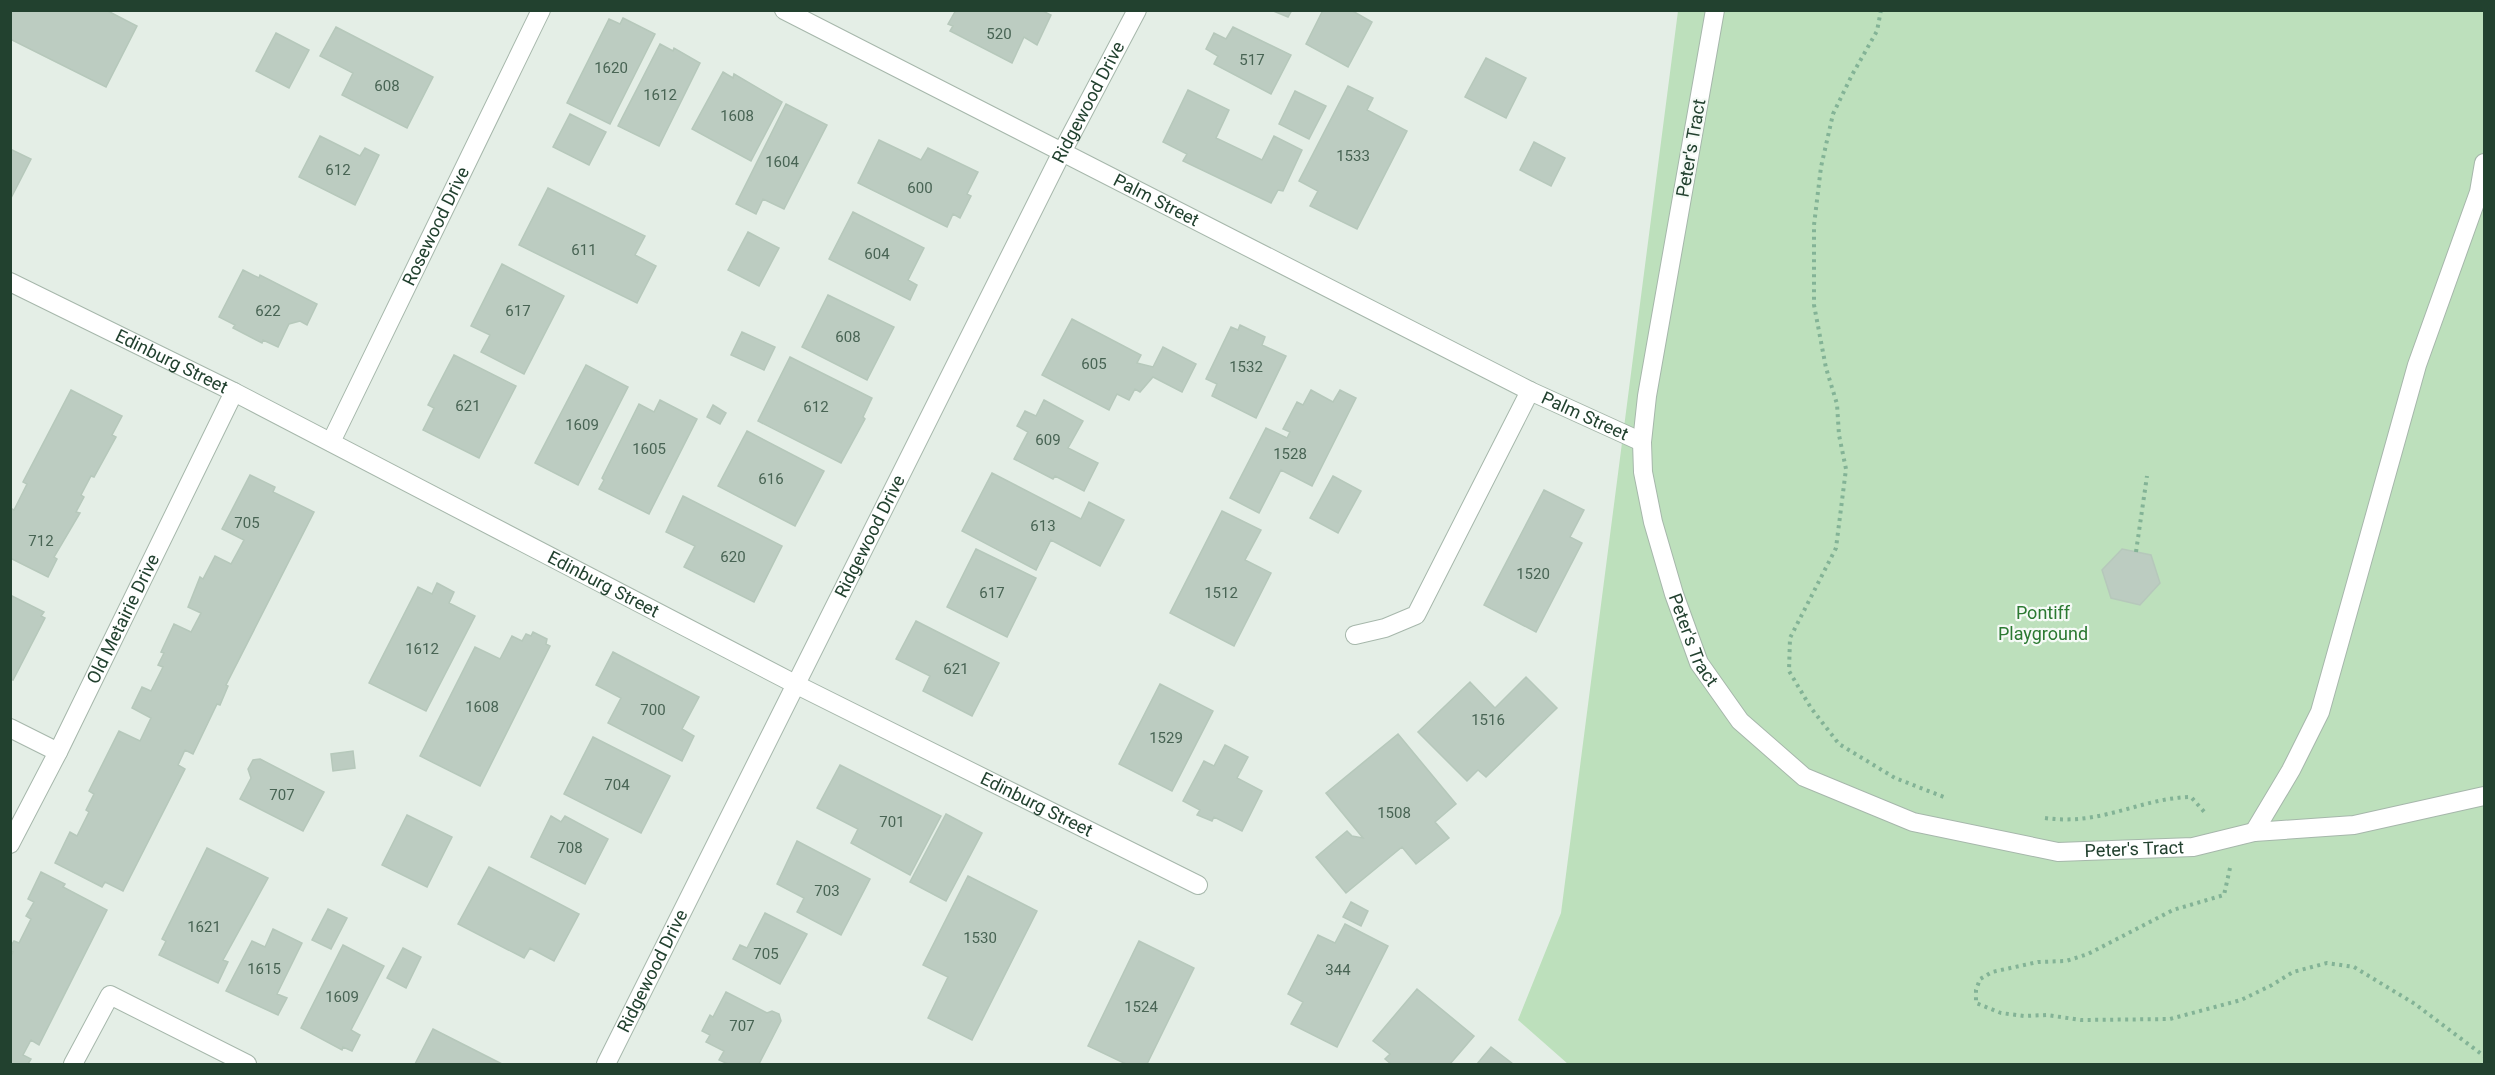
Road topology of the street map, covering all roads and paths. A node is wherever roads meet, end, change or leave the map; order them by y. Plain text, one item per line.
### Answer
1 (541, 10) edge
2 (784, 10) edge
3 (1137, 10) edge
4 (1715, 10) edge
5 (1881, 10) edge
6 (1061, 154) junction
7 (2484, 163) edge
8 (10, 282) edge
9 (1530, 391) junction
10 (234, 392) junction
11 (331, 442) junction
12 (1642, 442) junction
13 (2147, 476) dead end
14 (2136, 552) dead end
15 (1355, 635) dead end
16 (797, 684) junction
17 (10, 728) edge
18 (58, 752) junction
19 (2484, 796) edge
20 (1952, 800) dead end
21 (2044, 818) dead end
22 (2254, 832) junction
23 (2223, 838) junction
24 (10, 844) edge
25 (1198, 885) dead end
26 (2484, 1056) edge
27 (74, 1065) edge
28 (247, 1065) edge
29 (606, 1065) edge

1 - 11 street, Rosewood Drive
2 - 6 street, Palm Street
3 - 6 street, Ridgewood Drive
4 - 12 street, Peter's Tract
5 - 20 path
6 - 9 street, Palm Street
6 - 16 street, Ridgewood Drive
7 - 22 street
8 - 10 street, Edinburg Street
9 - 12 street, Palm Street
9 - 15 street, Palm Street
10 - 11 street, Edinburg Street
10 - 18 street, Old Metairie Drive
11 - 16 street, Edinburg Street
12 - 23 street, Peter's Tract
13 - 14 path
16 - 25 street, Edinburg Street
16 - 29 street, Ridgewood Drive
17 - 18 street
18 - 24 street, Old Metairie Drive
19 - 22 street, Peter's Tract
21 - 23 path
22 - 23 street, Peter's Tract
23 - 26 path
27 - 28 street

